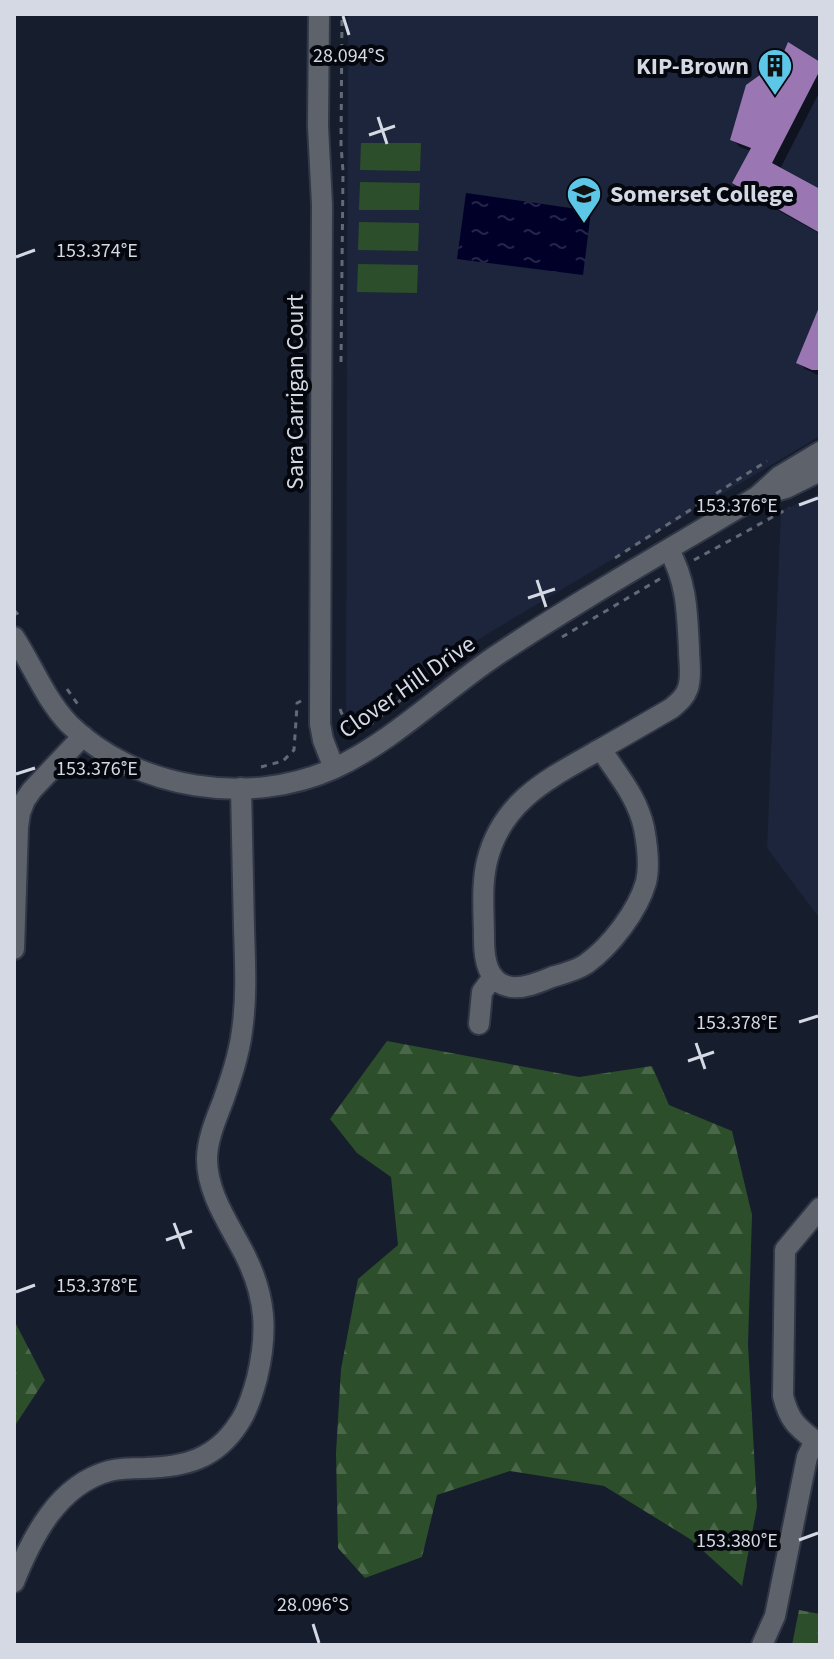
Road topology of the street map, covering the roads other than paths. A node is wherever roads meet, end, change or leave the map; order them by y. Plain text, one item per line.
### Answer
1 (319, 14) edge
2 (820, 452) edge
3 (820, 471) edge
4 (758, 496) junction
5 (669, 550) junction
6 (20, 630) edge
7 (83, 736) junction
8 (601, 749) junction
9 (334, 768) junction
10 (241, 788) junction
11 (14, 949) edge
12 (493, 977) junction
13 (479, 1024) dead end
14 (820, 1208) edge
15 (14, 1582) edge
16 (762, 1645) edge

1 - 9 street, Sara Carrigan Court
2 - 4 street, Clover Hill Drive
3 - 4 street, Clover Hill Drive
4 - 5 street, Clover Hill Drive
5 - 8 street
5 - 9 street, Clover Hill Drive
6 - 7 street, Clover Hill Drive
7 - 10 street, Clover Hill Drive
7 - 11 street
8 - 12 street
8 - 12 street
9 - 10 street, Clover Hill Drive
10 - 15 street
12 - 13 street
14 - 16 street

